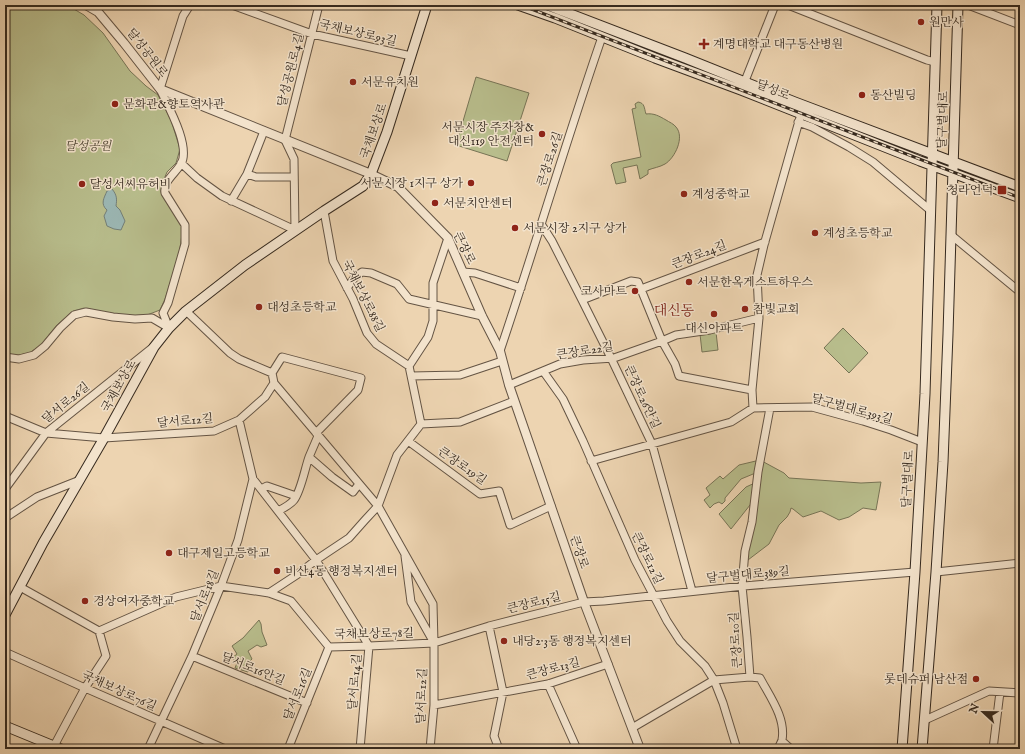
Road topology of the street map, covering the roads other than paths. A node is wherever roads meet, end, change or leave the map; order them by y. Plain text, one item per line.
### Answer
1 (86, 5) edge
2 (190, 5) edge
3 (232, 5) edge
4 (319, 5) edge
5 (427, 5) edge
6 (518, 5) edge
7 (547, 5) edge
8 (775, 5) edge
9 (788, 5) edge
10 (937, 5) edge
11 (958, 5) edge
12 (968, 5) edge
13 (100, 8) edge
14 (1020, 25) edge
15 (312, 34) junction
16 (602, 37) junction
17 (411, 56) junction
18 (935, 62) junction
19 (743, 86) junction
20 (160, 89) junction
21 (799, 118) junction
22 (264, 132) junction
23 (285, 140) junction
24 (932, 154) junction
25 (181, 163) junction
26 (954, 163) junction
27 (931, 165) junction
28 (953, 173) junction
29 (247, 174) junction
30 (371, 174) junction
31 (294, 177) junction
32 (1020, 187) edge
33 (1020, 198) edge
34 (231, 201) junction
35 (930, 210) junction
36 (324, 211) junction
37 (541, 224) junction
38 (295, 230) junction
39 (951, 235) junction
40 (448, 238) junction
41 (764, 242) junction
42 (463, 272) junction
43 (639, 286) junction
44 (347, 288) junction
45 (521, 288) junction
46 (1020, 292) edge
47 (582, 300) junction
48 (433, 305) junction
49 (186, 311) junction
50 (482, 316) junction
51 (759, 318) junction
52 (169, 328) junction
53 (662, 341) junction
54 (154, 347) junction
55 (500, 351) junction
56 (5, 357) edge
57 (611, 358) junction
58 (502, 360) junction
59 (409, 366) junction
60 (543, 371) junction
61 (272, 373) junction
62 (411, 376) junction
63 (274, 383) junction
64 (509, 385) junction
65 (752, 390) junction
66 (514, 400) junction
67 (753, 408) junction
68 (770, 408) junction
69 (5, 416) edge
70 (239, 420) junction
71 (421, 424) junction
72 (46, 433) junction
73 (317, 434) junction
74 (104, 438) junction
75 (408, 441) junction
76 (922, 442) junction
77 (652, 444) junction
78 (309, 457) junction
79 (592, 462) junction
80 (253, 479) junction
81 (80, 480) junction
82 (359, 484) junction
83 (5, 489) edge
84 (261, 489) junction
85 (296, 496) junction
86 (378, 506) junction
87 (551, 506) junction
88 (278, 511) junction
89 (5, 518) edge
90 (404, 553) junction
91 (316, 560) junction
92 (1020, 563) edge
93 (915, 572) junction
94 (936, 572) junction
95 (221, 586) junction
96 (742, 586) junction
97 (20, 587) junction
98 (692, 591) junction
99 (269, 594) junction
100 (653, 595) junction
101 (584, 602) junction
102 (5, 615) edge
103 (489, 626) junction
104 (99, 631) junction
105 (434, 643) junction
106 (369, 646) junction
107 (329, 647) junction
108 (5, 652) edge
109 (192, 656) junction
110 (608, 664) junction
111 (750, 677) junction
112 (714, 680) junction
113 (548, 684) junction
114 (85, 688) junction
115 (503, 692) junction
116 (1000, 692) junction
117 (1020, 694) edge
118 (306, 703) junction
119 (434, 705) junction
120 (925, 720) junction
121 (160, 721) junction
122 (5, 726) edge
123 (632, 728) junction
124 (782, 741) junction
125 (54, 747) edge
126 (148, 749) edge
127 (225, 749) edge
128 (288, 749) edge
129 (360, 749) edge
130 (430, 749) edge
131 (499, 749) edge
132 (577, 749) edge
133 (640, 749) edge
134 (737, 749) edge
135 (778, 749) edge
136 (791, 749) edge
137 (902, 749) edge
138 (922, 749) edge
139 (993, 749) edge

1 - 13 street, 달성공원로
2 - 20 street
3 - 15 street, 국채보상로93길
4 - 15 street, 달성공원로4길
5 - 17 main road, 국채보상로
6 - 16 main road, 달성로
7 - 19 main road
8 - 19 street
9 - 18 street
10 - 18 main road, 달구벌대로
11 - 26 main road, 달구벌대로
12 - 14 street
13 - 20 street, 달성공원로
15 - 17 street, 국채보상로93길
15 - 23 street, 달성공원로4길
16 - 19 main road, 달성로
16 - 37 street, 큰장로26길
17 - 30 main road, 국채보상로
18 - 24 main road, 달구벌대로
19 - 21 main road, 달성로
19 - 24 main road
20 - 22 street, 달성공원로
20 - 25 street
21 - 27 main road, 달성로
21 - 35 street
21 - 41 street
22 - 23 street, 달성공원로
22 - 29 street
23 - 30 street, 달성공원로
23 - 31 street
24 - 26 main road
24 - 27 main road, 달구벌대로
25 - 34 street
25 - 52 street
26 - 28 main road, 달구벌대로
26 - 32 main road
27 - 28 main road, 달성로
27 - 35 main road, 달구벌대로
28 - 33 main road, 달성로
28 - 39 main road, 달구벌대로
29 - 31 street
29 - 34 street
30 - 36 main road, 국채보상로
30 - 40 street, 큰장로
31 - 38 street
34 - 38 street
35 - 76 main road, 달구벌대로
36 - 38 main road, 국채보상로
36 - 44 street, 국채보상로88길
37 - 45 street, 큰장로26길
37 - 47 street, 큰장로26안길
38 - 49 main road, 국채보상로
39 - 46 street
39 - 94 main road, 달구벌대로
40 - 42 street, 큰장로
40 - 48 street
41 - 43 street, 큰장로24길
41 - 51 street
42 - 45 street
42 - 50 street, 큰장로
43 - 47 street, 큰장로24길
43 - 53 street
44 - 48 street
44 - 59 street, 국채보상로88길
45 - 55 street, 큰장로26길
47 - 57 street, 큰장로26안길
48 - 50 street
48 - 59 street
49 - 52 main road, 국채보상로
49 - 61 street
50 - 55 street, 큰장로
51 - 53 street, 큰장로22길
51 - 65 street
52 - 54 main road, 국채보상로
52 - 56 street
53 - 57 street, 큰장로22길
53 - 65 street
54 - 72 street, 달서로26길
54 - 74 main road, 국채보상로
55 - 58 street, 큰장로
57 - 60 street, 큰장로22길
57 - 77 street, 큰장로26안길
58 - 62 street
58 - 64 street, 큰장로
59 - 62 street
60 - 64 street, 큰장로22길
60 - 79 street, 큰장로12길
61 - 63 street, 달서로12길
61 - 73 street
62 - 71 street
63 - 70 street, 달서로12길
63 - 73 street, 달서로12길
64 - 66 street, 큰장로
65 - 67 street
66 - 71 street
66 - 87 street, 큰장로
67 - 68 street, 달구벌대로393길
67 - 77 street
68 - 76 street, 달구벌대로393길
68 - 96 street, 큰장로10길
69 - 72 street, 달서로12길
70 - 74 street, 달서로12길
70 - 80 street, 달서로18길
71 - 75 street
72 - 74 street, 달서로12길
72 - 83 street, 달서로26길
73 - 78 street
73 - 82 street, 달서로12길
74 - 81 main road, 국채보상로
75 - 86 street
75 - 87 street, 큰장로19길
76 - 93 main road, 달구벌대로
77 - 79 street
77 - 98 street, 큰장로26안길
78 - 82 street
78 - 85 street
79 - 100 street, 큰장로12길
80 - 84 street, 달서로14길
80 - 95 street, 달서로18길
81 - 89 street
81 - 97 main road, 국채보상로
82 - 86 street, 달서로12길
84 - 85 street
84 - 88 street, 달서로14길
85 - 88 street
86 - 90 street, 달서로12길
86 - 91 street
87 - 101 street, 큰장로
88 - 91 street, 달서로14길
90 - 105 street, 달서로12길
90 - 105 street, 달서로12길
91 - 99 street
91 - 106 street, 달서로14길
92 - 94 street
93 - 96 street, 달구벌대로389길
93 - 137 main road, 달구벌대로
94 - 120 main road, 달구벌대로
95 - 99 street, 국채보상로78길
95 - 104 street, 국채보상로78길
95 - 109 street, 달서로18길
96 - 98 street, 달구벌대로389길
96 - 111 street, 큰장로10길
97 - 102 main road, 국채보상로
97 - 104 street
98 - 100 street, 달구벌대로389길
99 - 107 street, 국채보상로78길
100 - 101 street, 달구벌대로389길
100 - 112 street, 큰장로12길
101 - 103 street, 큰장로15길
101 - 110 street, 큰장로
103 - 105 street, 큰장로15길
103 - 115 street
104 - 114 street
105 - 106 street, 국채보상로78길
105 - 119 street, 달서로12길
106 - 107 street, 국채보상로78길
106 - 129 street, 달서로14길
107 - 118 street, 달서로16길
108 - 114 street, 국채보상로76길
109 - 118 street, 달서로16안길
109 - 121 street, 달서로18길
110 - 113 street, 큰장로13길
110 - 123 street, 큰장로
111 - 112 street
111 - 124 street, 큰장로10길
112 - 123 street
112 - 134 street, 큰장로12길
113 - 115 street, 큰장로13길
113 - 132 street
114 - 121 street, 국채보상로76길
114 - 125 street
115 - 119 street, 큰장로13길
115 - 131 street
116 - 117 street
116 - 120 street
116 - 139 street
118 - 128 street, 달서로16길
119 - 130 street, 달서로12길
120 - 138 main road, 달구벌대로
121 - 126 street, 달서로18길
121 - 127 street, 국채보상로76길
122 - 125 main road
123 - 133 street, 큰장로
124 - 135 street, 큰장로10길
124 - 136 street

